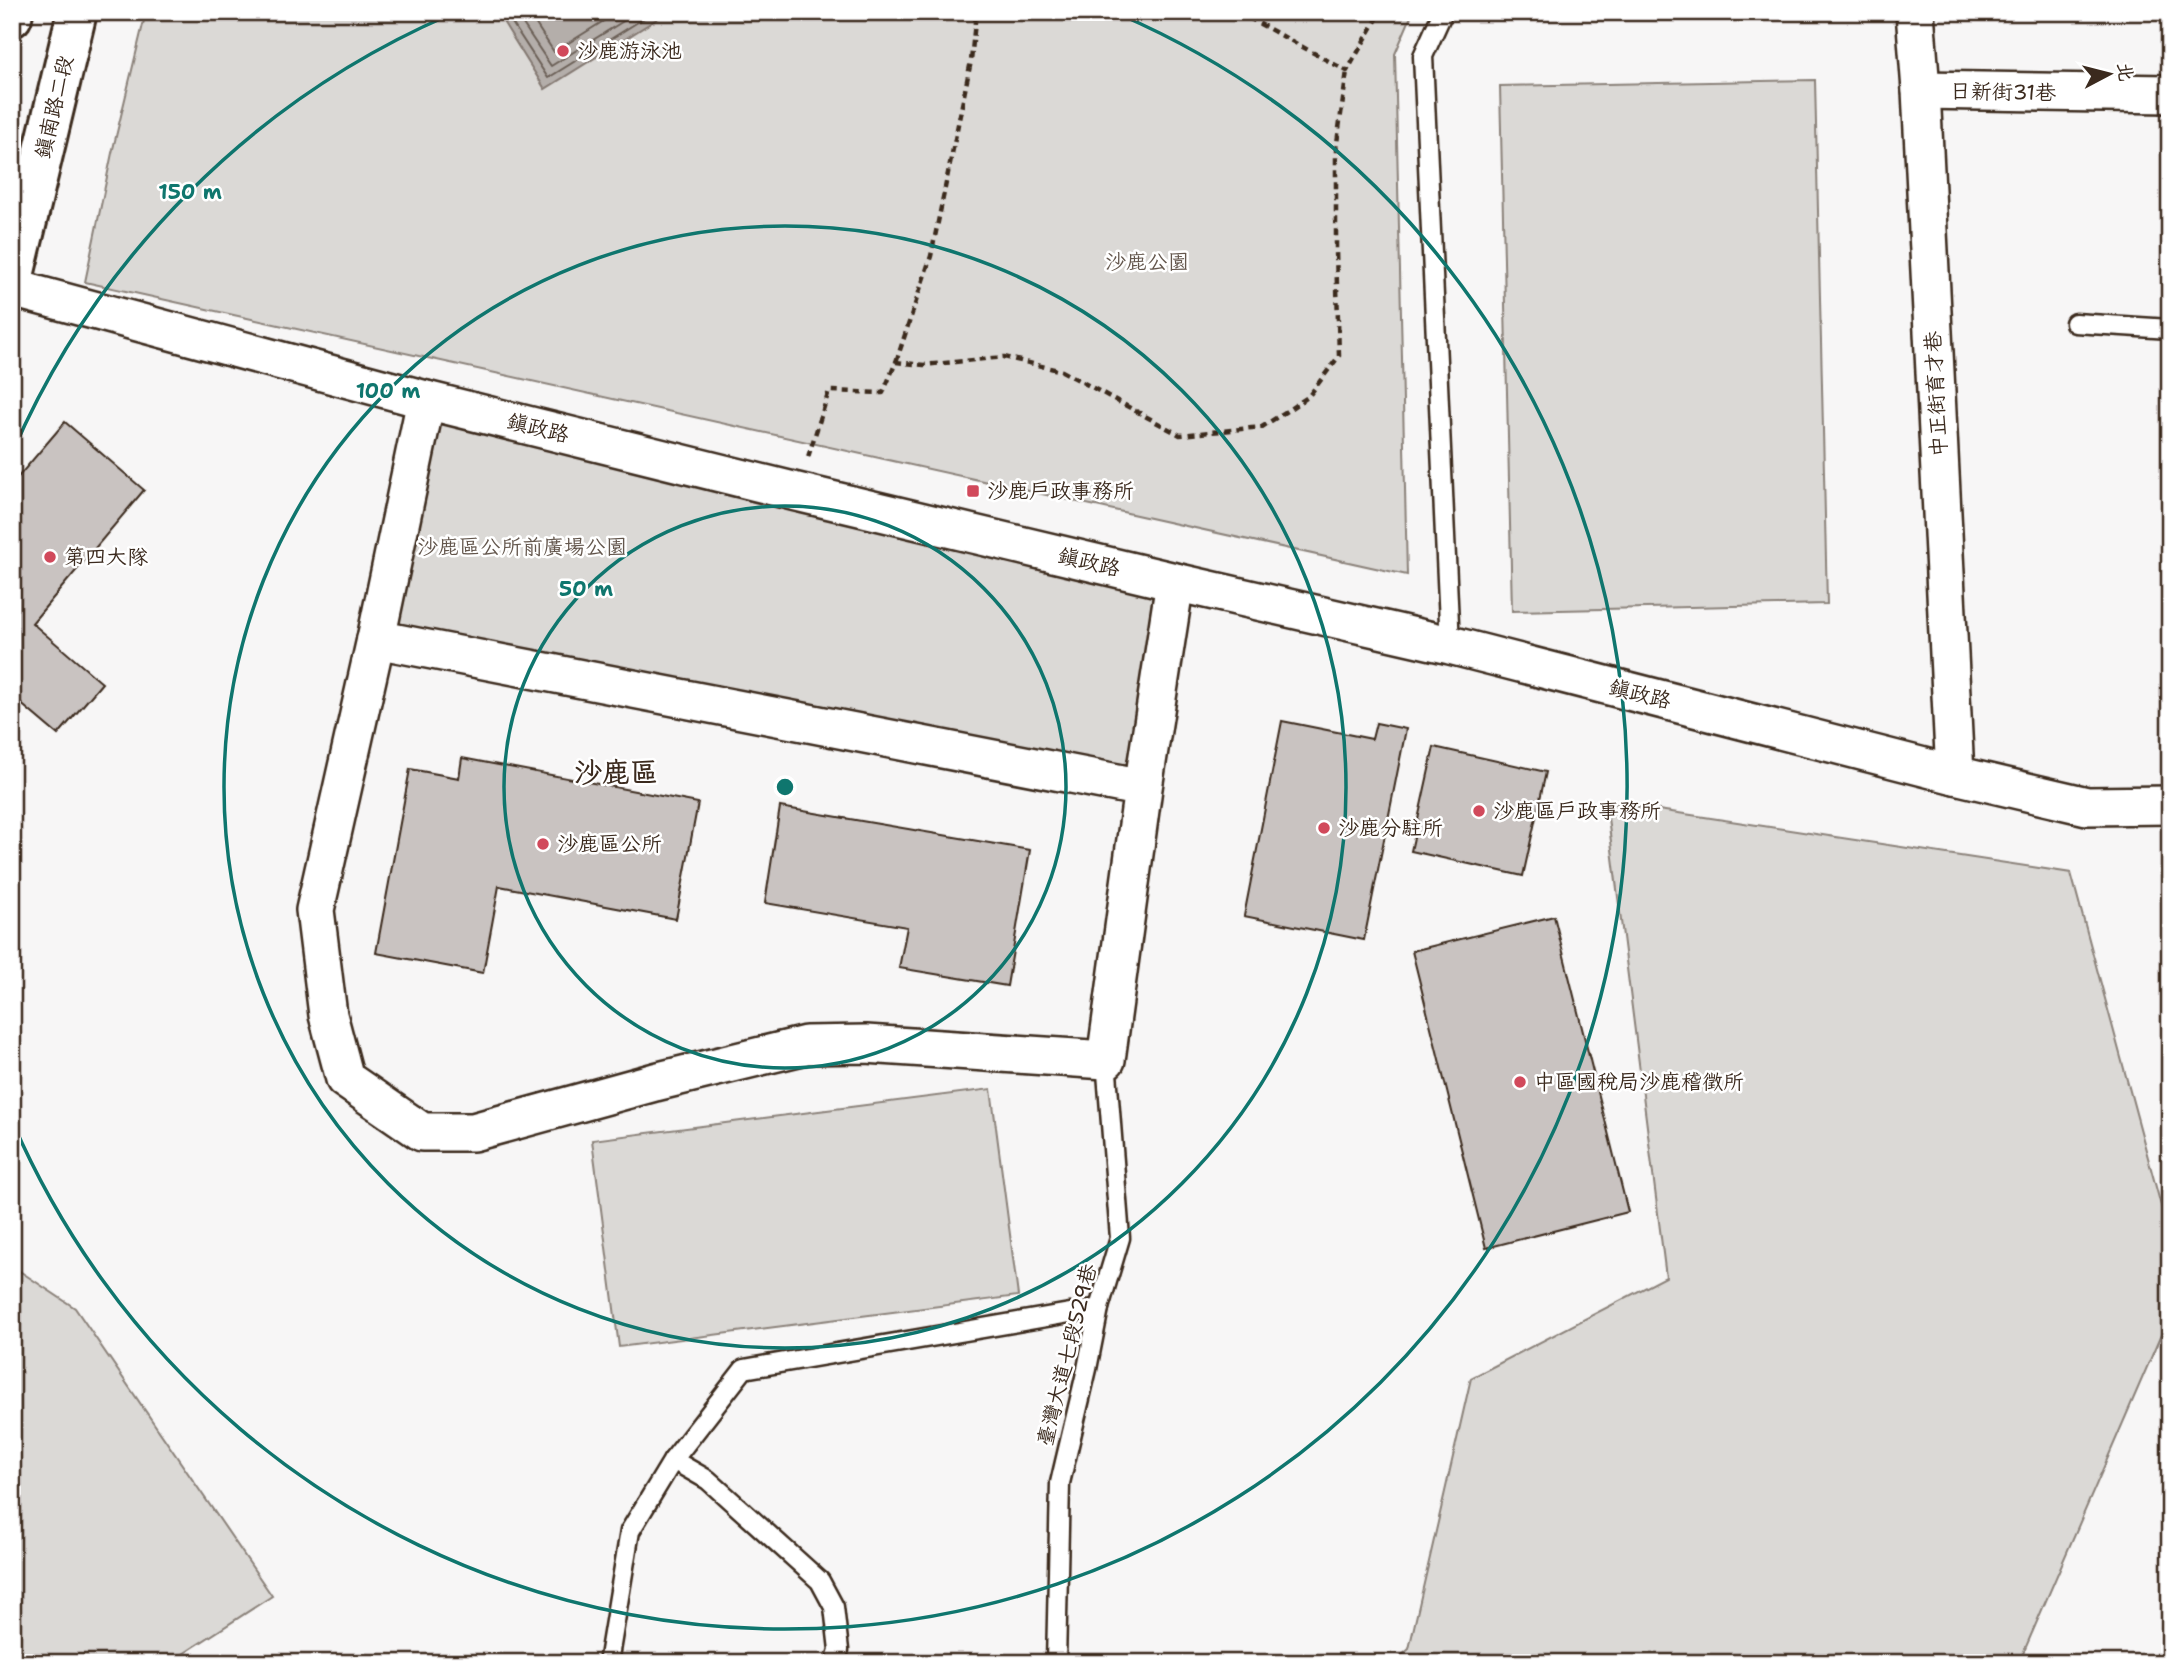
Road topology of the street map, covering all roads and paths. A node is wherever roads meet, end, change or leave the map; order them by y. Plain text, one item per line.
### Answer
1 (77, 12) edge
2 (976, 12) edge
3 (1238, 12) edge
4 (1381, 12) edge
5 (1443, 12) edge
6 (1914, 12) edge
7 (1347, 71) junction
8 (1921, 90) junction
9 (2170, 94) edge
10 (12, 286) edge
11 (2075, 323) dead end
12 (2170, 329) edge
13 (896, 362) junction
14 (426, 400) junction
15 (797, 492) junction
16 (1175, 582) junction
17 (376, 639) junction
18 (1450, 645) junction
19 (1955, 775) junction
20 (1143, 788) junction
21 (2170, 805) edge
22 (1106, 1060) junction
23 (1099, 1308) junction
24 (673, 1461) junction
25 (608, 1663) edge
26 (835, 1663) edge
27 (1056, 1663) edge

1 - 10 street, 鎮南路二段
2 - 13 path
3 - 7 path
4 - 7 path
5 - 18 lane
6 - 8 street, 中正街育才巷
7 - 13 path
8 - 9 street, 日新街31巷
8 - 19 street, 中正街育才巷
10 - 14 street, 鎮政路
11 - 12 lane
13 - 15 path
14 - 15 street, 鎮政路
14 - 17 street
15 - 16 street, 鎮政路
16 - 18 street, 鎮政路
16 - 20 street
17 - 20 street
17 - 22 street
18 - 19 street, 鎮政路
19 - 21 street, 鎮政路
20 - 22 street
22 - 23 lane, 臺灣大道七段529巷
23 - 24 lane
23 - 27 lane, 臺灣大道七段529巷
24 - 25 lane
24 - 26 lane

